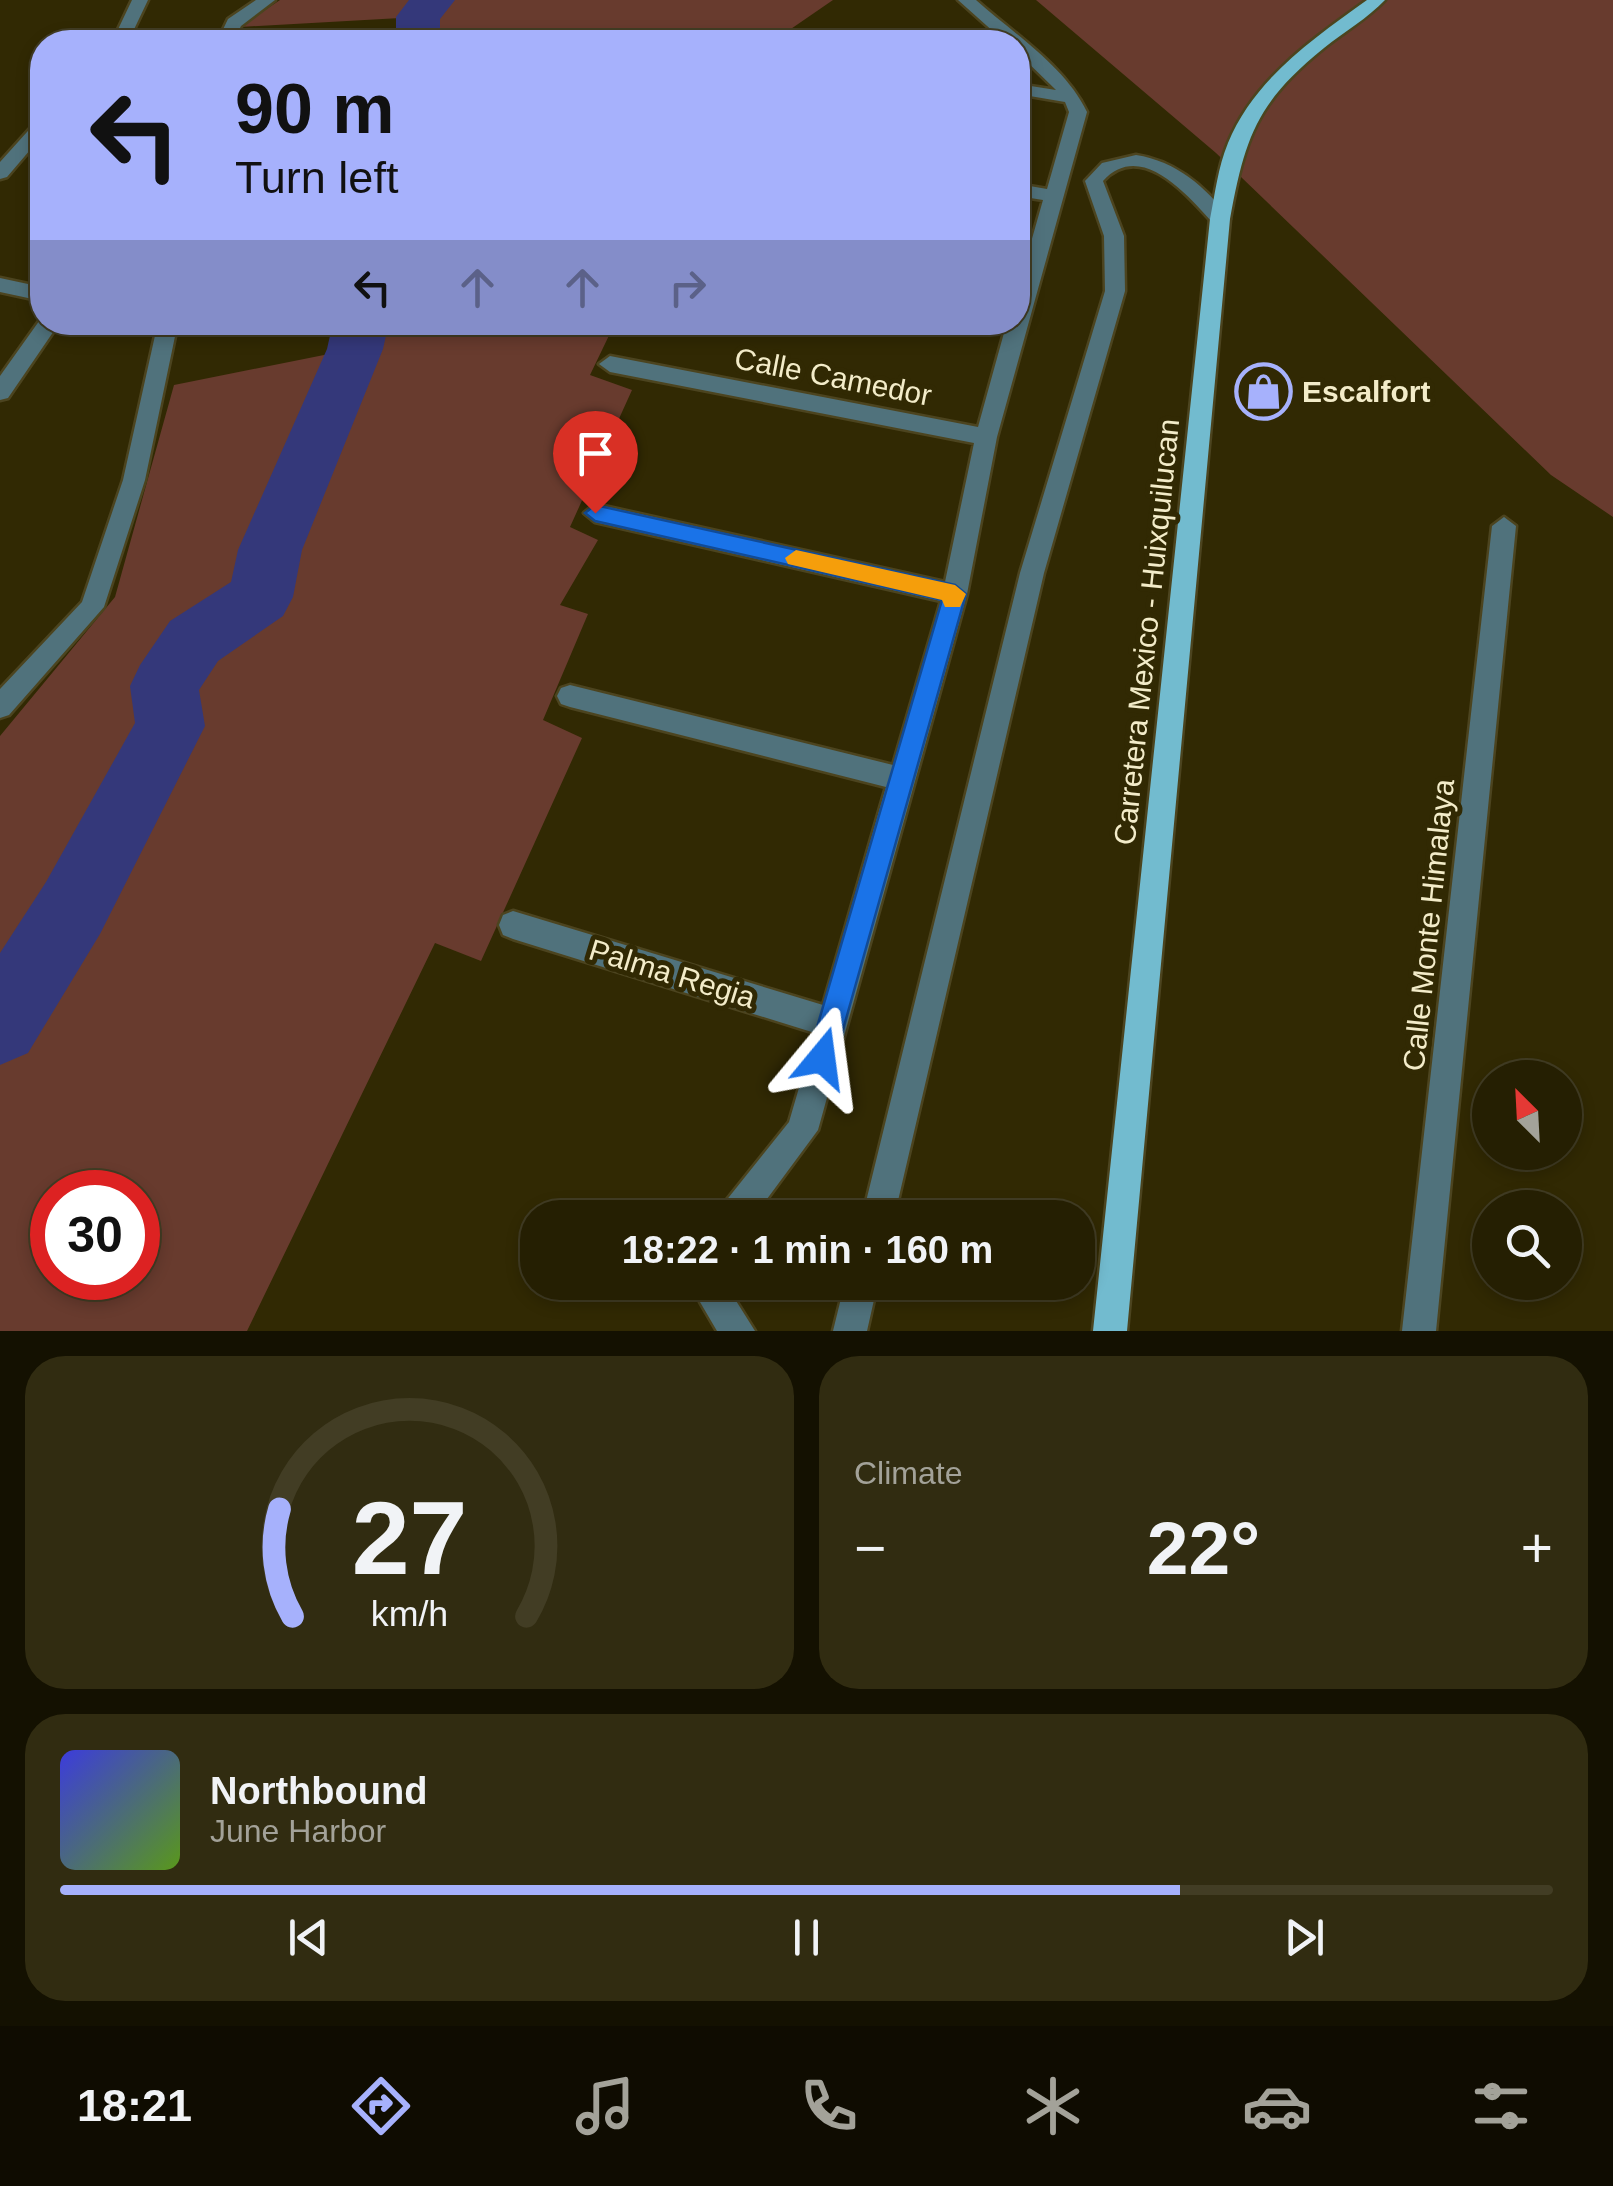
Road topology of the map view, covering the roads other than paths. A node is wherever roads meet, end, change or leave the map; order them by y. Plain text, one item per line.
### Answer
1 (140, 0) edge
2 (267, 0) edge
3 (966, 0) edge
4 (1377, 0) edge
5 (126, 30) edge
6 (231, 30) edge
7 (1000, 30) edge
8 (1030, 58) edge
9 (1030, 91) edge
10 (1072, 98) junction
11 (30, 139) edge
12 (0, 173) edge
13 (1030, 192) edge
14 (1054, 196) junction
15 (1220, 219) junction
16 (1030, 276) edge
17 (0, 286) edge
18 (30, 292) edge
19 (41, 335) edge
20 (165, 335) edge
21 (1013, 335) edge
22 (610, 364) dead end
23 (0, 392) edge
24 (986, 437) junction
25 (595, 513) dead end
26 (1504, 526) dead end
27 (955, 594) junction
28 (570, 696) dead end
29 (0, 707) edge
30 (901, 778) junction
31 (513, 925) dead end
32 (832, 1023) junction
33 (746, 1200) edge
34 (882, 1200) edge
35 (718, 1300) edge
36 (858, 1300) edge
37 (738, 1331) edge
38 (850, 1331) edge
39 (1110, 1331) edge
40 (1420, 1331) edge

1 - 5 street
2 - 6 street
3 - 7 street
4 - 15 main road, Carretera Mexico - Huixquilucan
8 - 10 street
9 - 10 street
10 - 14 street
11 - 12 street
13 - 14 street
14 - 16 street
15 - 34 street
15 - 39 main road, Carretera Mexico - Huixquilucan
17 - 18 street
19 - 23 street
20 - 29 street
21 - 24 street
22 - 24 street, Calle Camedor
24 - 27 street
25 - 27 street
26 - 40 street, Calle Monte Himalaya
27 - 30 street
28 - 30 street
30 - 32 street
31 - 32 street, Palma Regia
32 - 33 street
35 - 37 street
36 - 38 street

